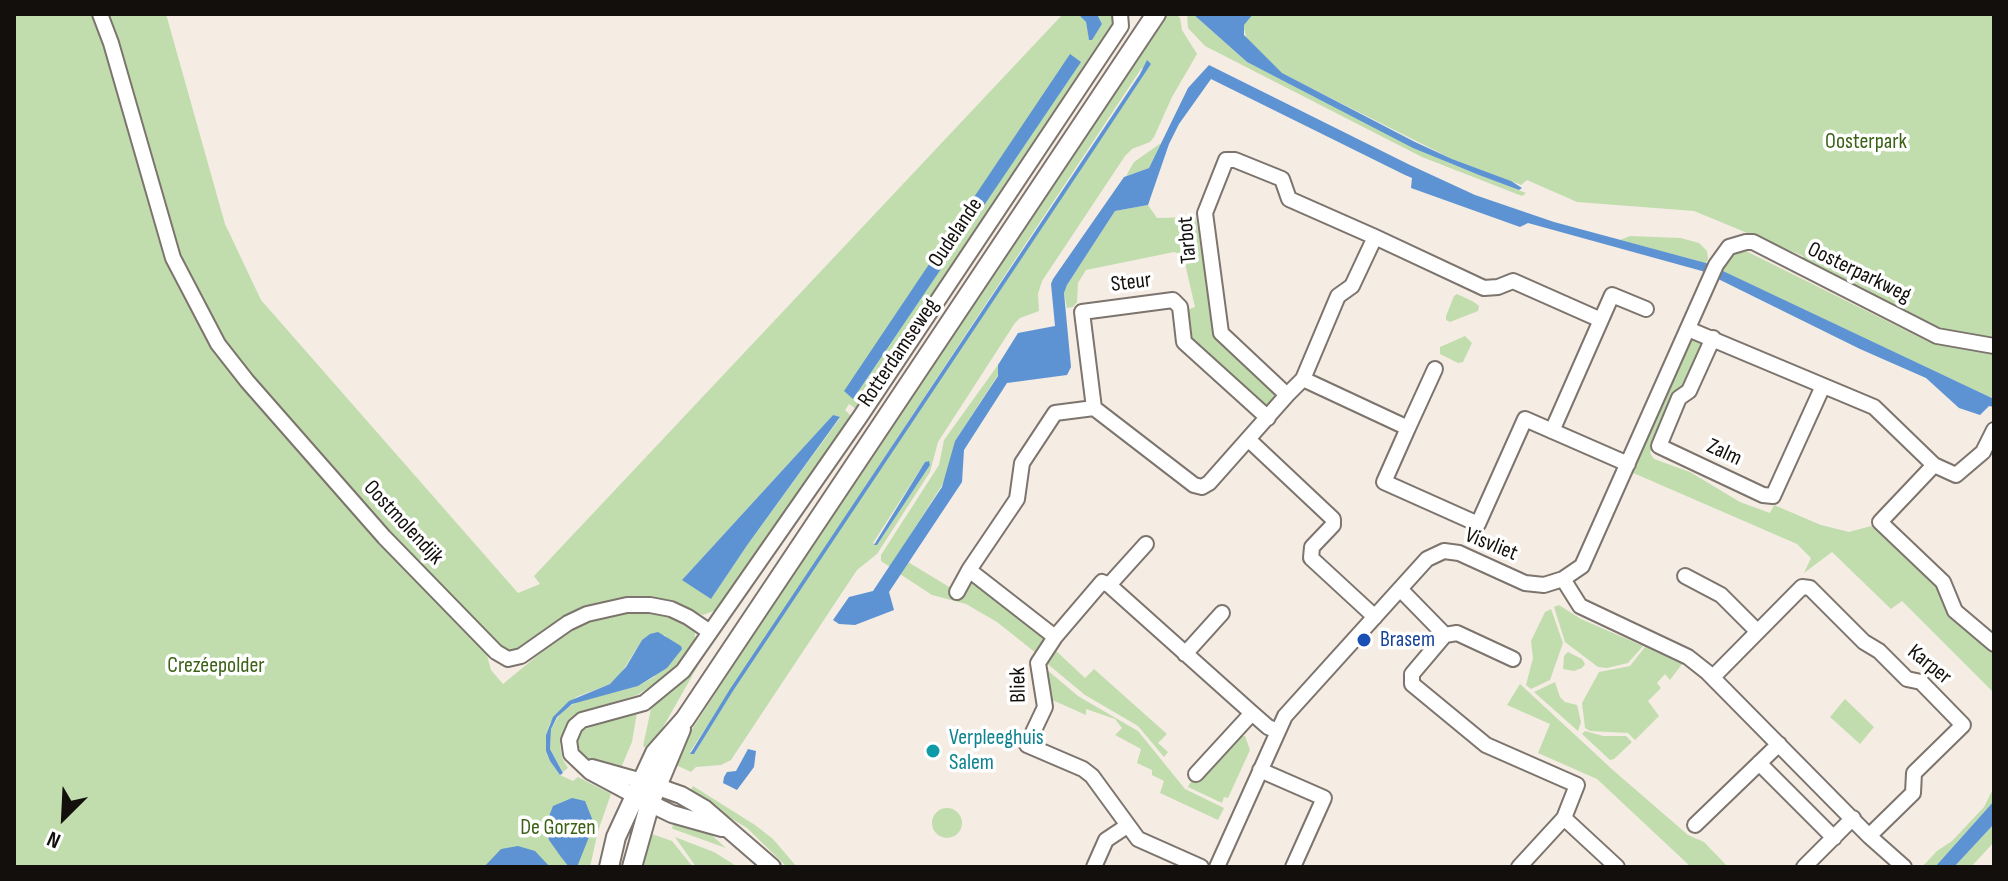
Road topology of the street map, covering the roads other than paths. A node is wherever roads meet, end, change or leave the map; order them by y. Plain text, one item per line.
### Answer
1 (100, 14) edge
2 (1120, 14) edge
3 (1156, 14) edge
4 (1375, 237) junction
5 (1646, 309) dead end
6 (1601, 320) junction
7 (1688, 329) junction
8 (1713, 338) junction
9 (1994, 346) edge
10 (1435, 369) dead end
11 (1303, 379) junction
12 (1823, 386) junction
13 (1287, 395) junction
14 (1094, 408) junction
15 (1268, 418) junction
16 (1408, 428) junction
17 (1994, 430) edge
18 (1552, 431) junction
19 (1249, 440) junction
20 (1989, 457) edge
21 (1628, 464) junction
22 (1934, 465) junction
23 (1146, 544) dead end
24 (969, 570) junction
25 (1685, 576) dead end
26 (1563, 579) junction
27 (1109, 585) junction
28 (1400, 589) junction
29 (957, 592) dead end
30 (1222, 613) dead end
31 (1375, 617) junction
32 (1757, 631) junction
33 (710, 632) junction
34 (1445, 635) junction
35 (1055, 637) junction
36 (1994, 644) edge
37 (1185, 654) junction
38 (1513, 659) dead end
39 (1713, 677) junction
40 (1252, 713) junction
41 (1277, 731) junction
42 (1779, 744) junction
43 (1759, 763) junction
44 (1260, 770) junction
45 (1196, 774) dead end
46 (646, 792) junction
47 (1564, 818) junction
48 (1853, 818) junction
49 (1695, 825) dead end
50 (1127, 826) junction
51 (1869, 836) junction
52 (1834, 838) junction
53 (609, 867) edge
54 (632, 867) edge
55 (772, 867) edge
56 (1094, 867) edge
57 (1201, 867) edge
58 (1217, 867) edge
59 (1293, 867) edge
60 (1519, 867) edge
61 (1617, 867) edge
62 (1804, 867) edge
63 (1904, 867) edge

1 - 33 street, Oostmolendijk
2 - 33 street, Oudelande
3 - 46 main road, Rotterdamseweg
4 - 6 street, Tarbot
4 - 11 street
4 - 13 street, Tarbot
5 - 6 street
6 - 18 street
7 - 8 street
7 - 9 street, Oosterparkweg
7 - 21 street
8 - 12 street
8 - 12 street, Zalm
10 - 16 street
11 - 13 street
11 - 16 street
12 - 22 street
13 - 15 street
14 - 15 street, Steur
14 - 19 street
14 - 24 street
15 - 19 street
16 - 18 street
17 - 20 street
18 - 21 street
19 - 31 street
20 - 22 street
21 - 26 street
22 - 36 street
23 - 27 street
24 - 29 street
24 - 35 street
25 - 32 street
26 - 28 street, Visvliet
26 - 39 street
27 - 35 street
27 - 37 street
28 - 31 street, Visvliet
28 - 34 street
30 - 37 street
31 - 41 street, Visvliet
32 - 39 street, Karper
32 - 51 street, Karper
33 - 46 street
34 - 38 street
34 - 47 street
35 - 50 street, Bliek
37 - 40 street
39 - 42 street
40 - 41 street
40 - 45 street
41 - 44 street, Visvliet
42 - 43 street
42 - 48 street
43 - 49 street
43 - 52 street
44 - 58 street, Visvliet
44 - 59 street
46 - 53 main road, Rotterdamseweg
46 - 54 main road, Rotterdamseweg
46 - 55 street
47 - 60 street
47 - 61 street
48 - 51 street
48 - 52 street
50 - 56 street
50 - 57 street, Bliek
51 - 63 street
52 - 62 street

